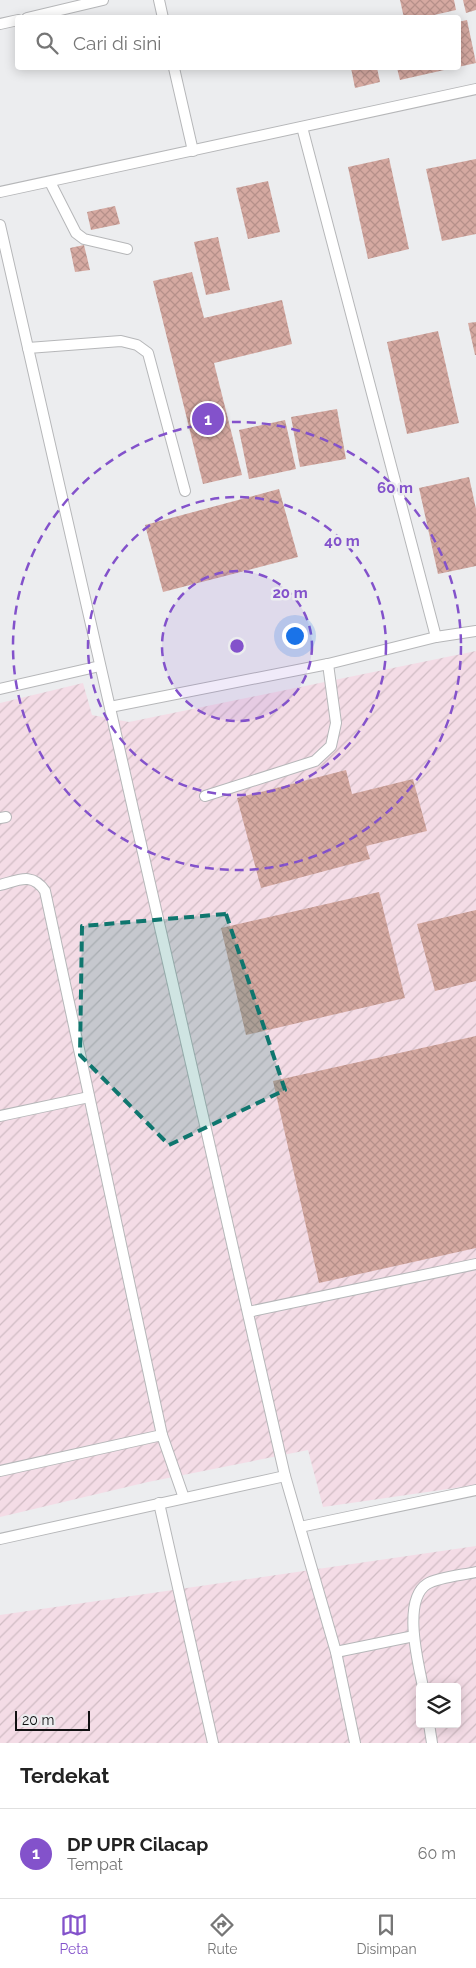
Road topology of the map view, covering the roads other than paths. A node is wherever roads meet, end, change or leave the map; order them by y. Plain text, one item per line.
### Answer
1 (103, 0) edge
2 (159, 0) edge
3 (40, 15) edge
4 (162, 15) edge
5 (15, 21) edge
6 (0, 24) edge
7 (174, 70) edge
8 (476, 89) edge
9 (302, 127) junction
10 (193, 151) junction
11 (50, 182) junction
12 (0, 192) edge
13 (0, 225) edge
14 (127, 249) dead end
15 (28, 348) junction
16 (185, 491) dead end
17 (476, 631) edge
18 (436, 637) junction
19 (328, 664) junction
20 (100, 666) junction
21 (0, 689) edge
22 (110, 707) junction
23 (205, 796) dead end
24 (0, 885) edge
25 (89, 1097) junction
26 (0, 1116) edge
27 (476, 1264) edge
28 (248, 1312) junction
29 (162, 1435) junction
30 (0, 1470) edge
31 (285, 1476) junction
32 (476, 1490) edge
33 (184, 1498) junction
34 (159, 1503) junction
35 (300, 1527) junction
36 (0, 1539) edge
37 (476, 1572) edge
38 (414, 1636) junction
39 (336, 1652) junction
40 (422, 1683) edge
41 (430, 1728) edge
42 (213, 1743) edge
43 (355, 1743) edge
44 (432, 1743) edge

1 - 3 lane
2 - 4 lane
5 - 6 lane
7 - 10 lane
8 - 9 lane
9 - 10 lane
9 - 18 lane
10 - 11 lane
11 - 12 lane
11 - 14 lane
13 - 15 lane
15 - 16 lane
15 - 20 lane
17 - 18 lane
18 - 19 lane
19 - 22 lane
19 - 23 lane
20 - 21 lane
20 - 22 lane
22 - 28 lane
24 - 25 lane
25 - 26 lane
25 - 29 lane
27 - 28 lane
28 - 31 lane
29 - 30 lane
29 - 33 lane
31 - 33 lane
31 - 35 lane
32 - 35 lane
33 - 34 lane
34 - 36 lane
34 - 42 lane
35 - 39 lane
37 - 38 lane
38 - 39 lane
38 - 40 lane
39 - 43 lane
41 - 44 lane

